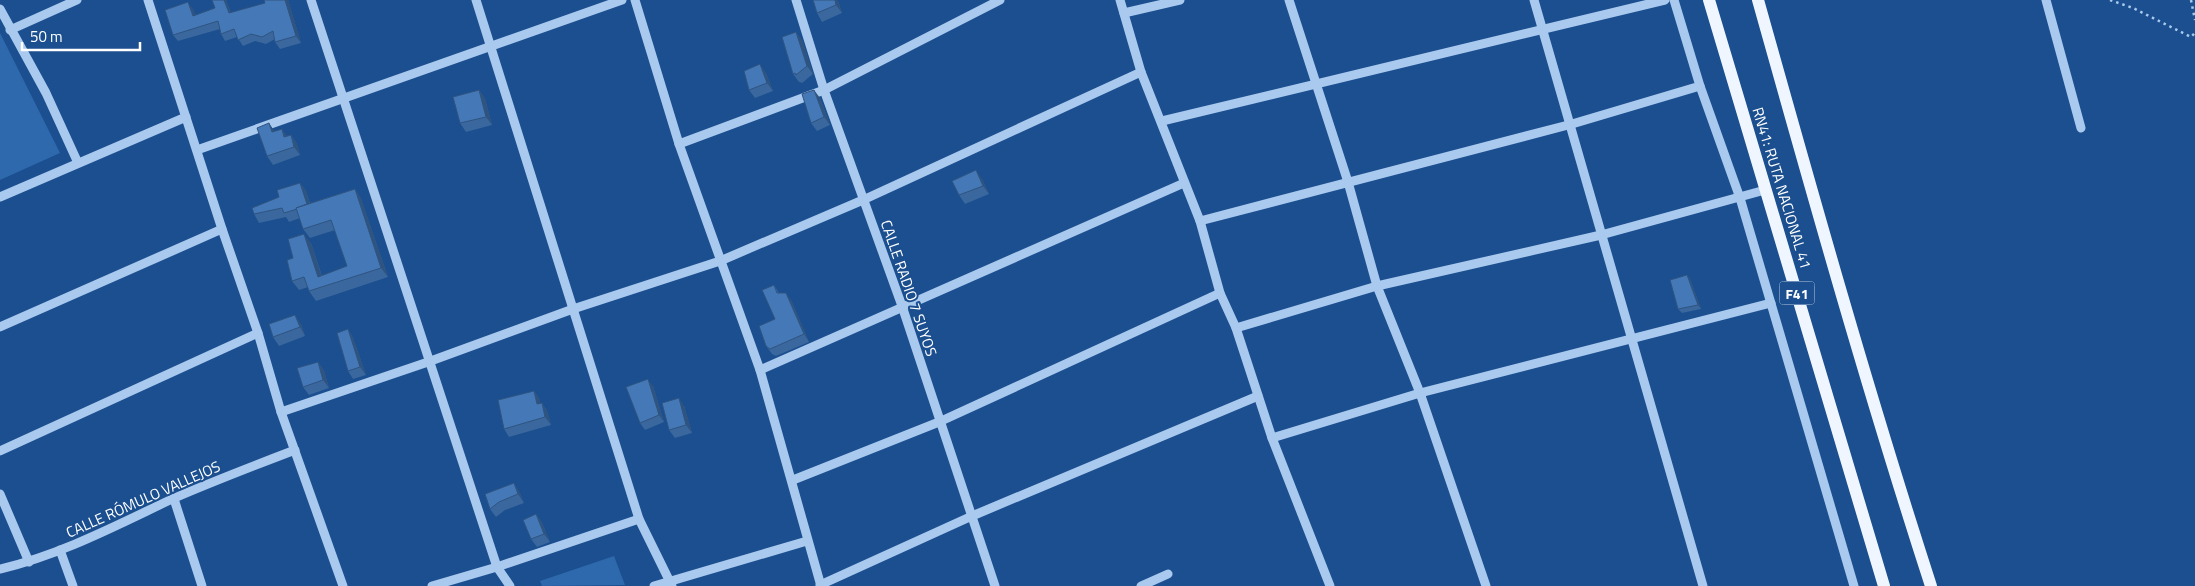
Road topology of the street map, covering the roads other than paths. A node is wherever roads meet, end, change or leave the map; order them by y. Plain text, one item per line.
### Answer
1 (77, 0) edge
2 (148, 0) edge
3 (311, 0) edge
4 (476, 0) edge
5 (622, 0) edge
6 (635, 0) edge
7 (796, 0) edge
8 (1000, 0) edge
9 (1120, 0) edge
10 (1180, 0) edge
11 (1289, 0) edge
12 (1534, 0) edge
13 (1665, 0) edge
14 (1674, 0) edge
15 (1709, 0) edge
16 (1758, 0) edge
17 (2046, 0) edge
18 (0, 9) edge
19 (1124, 13) junction
20 (1543, 29) junction
21 (10, 30) junction
22 (492, 46) junction
23 (1141, 72) junction
24 (1316, 84) junction
25 (1700, 86) junction
26 (824, 90) junction
27 (343, 98) junction
28 (186, 117) junction
29 (1162, 121) junction
30 (1572, 124) junction
31 (2081, 128) dead end
32 (679, 144) junction
33 (197, 150) junction
34 (78, 163) junction
35 (1348, 182) junction
36 (1184, 183) junction
37 (1766, 190) junction
38 (0, 197) edge
39 (1740, 198) junction
40 (863, 200) junction
41 (1200, 221) junction
42 (222, 229) junction
43 (1601, 234) junction
44 (720, 261) junction
45 (1377, 286) junction
46 (1220, 294) junction
47 (1771, 303) junction
48 (902, 306) junction
49 (573, 309) junction
50 (0, 327) edge
51 (1236, 328) junction
52 (258, 333) junction
53 (1631, 340) junction
54 (428, 362) junction
55 (760, 370) junction
56 (1420, 393) junction
57 (1258, 396) junction
58 (281, 412) junction
59 (939, 422) junction
60 (1272, 438) junction
61 (295, 450) junction
62 (0, 451) edge
63 (793, 480) junction
64 (0, 494) edge
65 (174, 499) junction
66 (972, 516) junction
67 (639, 519) junction
68 (807, 541) junction
69 (60, 550) junction
70 (29, 562) junction
71 (497, 567) junction
72 (0, 569) edge
73 (1168, 574) dead end
74 (671, 584) edge
75 (821, 585) edge
76 (73, 586) edge
77 (202, 586) edge
78 (343, 586) edge
79 (432, 586) edge
80 (510, 586) edge
81 (654, 586) edge
82 (994, 586) edge
83 (1141, 586) edge
84 (1330, 586) edge
85 (1486, 586) edge
86 (1703, 586) edge
87 (1854, 586) edge
88 (1884, 586) edge
89 (1932, 586) edge

1 - 21 street
2 - 28 street
3 - 27 street
4 - 22 street
5 - 22 street
6 - 32 street
7 - 26 street, CALLE RADIO 7 SUYOS
8 - 26 street
9 - 19 street
10 - 19 street
11 - 24 street
12 - 20 street
13 - 20 street
14 - 25 street
15 - 37 main road, RN41: RUTA NACIONAL 41 / F41
16 - 89 main road, RN41: RUTA NACIONAL 41
17 - 31 street
18 - 21 street
19 - 23 street
20 - 24 street
20 - 30 street
21 - 34 street
22 - 27 street
22 - 49 street
23 - 29 street
23 - 40 street
24 - 29 street
24 - 35 street
25 - 30 street
25 - 39 street
26 - 32 street
26 - 40 street, CALLE RADIO 7 SUYOS
27 - 33 street
27 - 54 street
28 - 33 street
28 - 34 street
29 - 36 street
30 - 35 street
30 - 43 street
32 - 44 street
33 - 42 street
34 - 38 street
35 - 41 street
35 - 45 street
36 - 41 street
36 - 48 street
37 - 39 street
37 - 88 main road, RN41: RUTA NACIONAL 41 / F41
39 - 43 street
39 - 47 street
40 - 44 street
40 - 48 street, CALLE RADIO 7 SUYOS
41 - 46 street
42 - 50 street
42 - 52 street
43 - 45 street
43 - 53 street
44 - 49 street
44 - 55 street
45 - 51 street
45 - 56 street
46 - 51 street
46 - 59 street
47 - 53 street
47 - 87 street
48 - 55 street
48 - 59 street, CALLE RADIO 7 SUYOS
49 - 54 street
49 - 67 street
51 - 57 street
52 - 58 street
52 - 62 street
53 - 56 street
53 - 86 street
54 - 58 street
54 - 71 street
55 - 63 street
56 - 60 street
56 - 85 street
57 - 60 street
57 - 66 street
58 - 61 street
59 - 63 street
59 - 66 street, CALLE RADIO 7 SUYOS
60 - 84 street
61 - 65 street, CALLE RÓMULO VALLEJOS
61 - 78 street
63 - 68 street
64 - 70 street
65 - 69 street, CALLE RÓMULO VALLEJOS
65 - 77 street
66 - 75 street
66 - 82 street, CALLE RADIO 7 SUYOS
67 - 71 street
67 - 74 street
68 - 74 street
68 - 75 street
69 - 70 street, CALLE RÓMULO VALLEJOS
69 - 76 street
70 - 72 street, CALLE RÓMULO VALLEJOS
71 - 79 street
71 - 80 street
73 - 83 street
74 - 81 street

